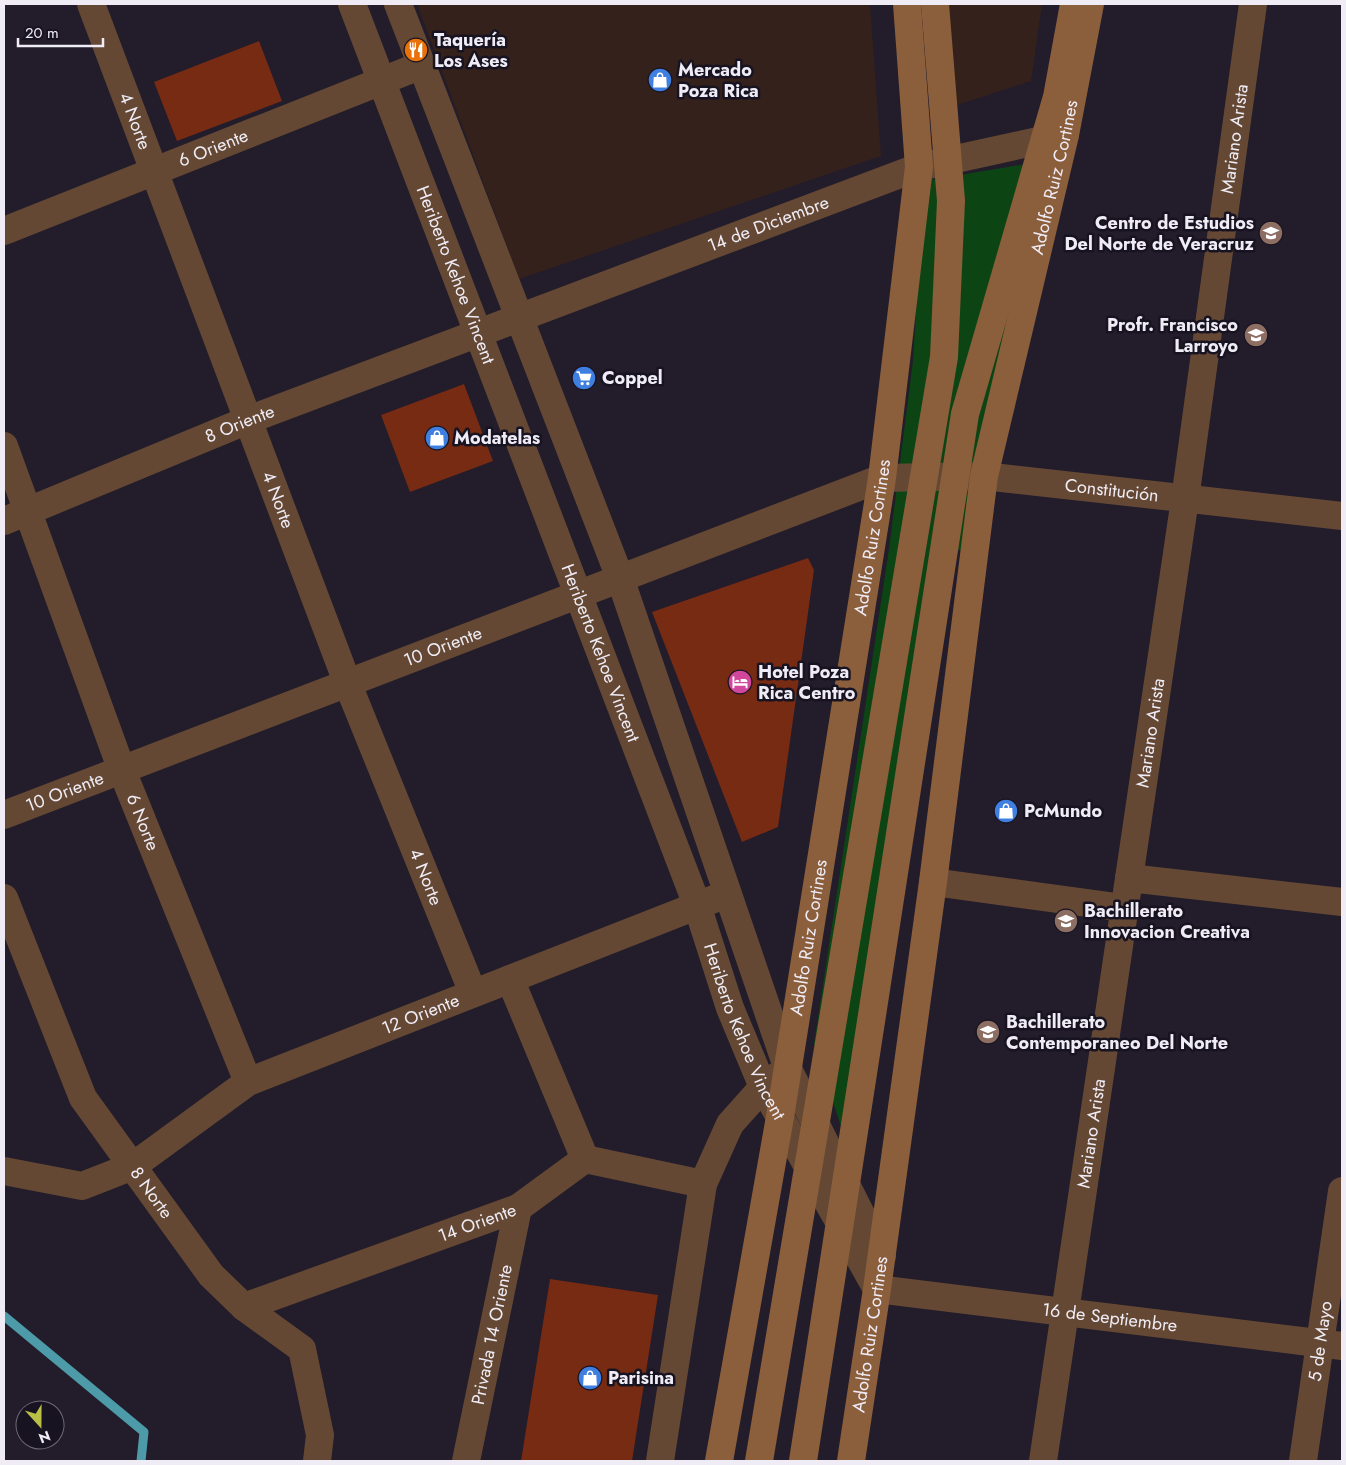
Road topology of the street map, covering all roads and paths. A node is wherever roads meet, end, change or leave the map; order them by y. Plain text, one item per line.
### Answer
1 (91, 4) edge
2 (352, 4) edge
3 (398, 4) edge
4 (907, 4) edge
5 (935, 4) edge
6 (1074, 4) edge
7 (1090, 4) edge
8 (1253, 4) edge
9 (422, 65) junction
10 (381, 81) junction
11 (1065, 136) junction
12 (919, 168) junction
13 (153, 172) junction
14 (4, 231) edge
15 (518, 317) junction
16 (478, 334) junction
17 (248, 420) junction
18 (4, 446) edge
19 (984, 476) junction
20 (882, 478) junction
21 (1185, 499) junction
22 (16, 516) edge
23 (1342, 516) edge
24 (620, 578) junction
25 (578, 594) junction
26 (347, 682) junction
27 (121, 768) junction
28 (4, 815) edge
29 (1129, 878) junction
30 (933, 882) junction
31 (727, 895) junction
32 (4, 898) edge
33 (1342, 902) edge
34 (697, 905) junction
35 (1124, 908) junction
36 (510, 979) junction
37 (473, 993) junction
38 (787, 1067) junction
39 (248, 1082) junction
40 (763, 1087) junction
41 (780, 1117) junction
42 (585, 1159) junction
43 (133, 1166) junction
44 (4, 1172) edge
45 (703, 1184) junction
46 (1342, 1191) edge
47 (518, 1208) junction
48 (882, 1256) junction
49 (877, 1289) junction
50 (244, 1307) junction
51 (1065, 1312) junction
52 (1331, 1345) edge
53 (317, 1461) edge
54 (466, 1461) edge
55 (660, 1461) edge
56 (720, 1461) edge
57 (759, 1461) edge
58 (803, 1461) edge
59 (851, 1461) edge
60 (1043, 1461) edge
61 (1303, 1461) edge

1 - 13 street, 4 Norte
2 - 10 street, Heriberto Kehoe Vincent
3 - 9 street, Heriberto Kehoe Vincent
4 - 12 main road, Adolfo Ruiz Cortines
5 - 57 main road, bridge
6 - 58 main road, bridge
7 - 11 main road, Adolfo Ruiz Cortines
8 - 21 street, Mariano Arista
9 - 10 street, 6 Oriente
9 - 15 street, Heriberto Kehoe Vincent
10 - 13 street, 6 Oriente
10 - 16 street, Heriberto Kehoe Vincent
11 - 12 street, 14 de Diciembre
11 - 19 main road, Adolfo Ruiz Cortines
12 - 15 street, 14 de Diciembre
12 - 20 main road, Adolfo Ruiz Cortines
13 - 14 street, 6 Oriente
13 - 17 street, 4 Norte
15 - 16 street, 14 de Diciembre
15 - 24 street, Heriberto Kehoe Vincent
16 - 17 street, 8 Oriente
16 - 25 street, Heriberto Kehoe Vincent
17 - 22 street, 8 Oriente
17 - 26 street, 4 Norte
18 - 22 street, 6 Norte
19 - 20 street, Constitución
19 - 21 street, Constitución
19 - 30 main road, Adolfo Ruiz Cortines
20 - 24 street, 10 Oriente
20 - 38 main road, Adolfo Ruiz Cortines
21 - 23 street, Constitución
21 - 29 street, Mariano Arista
22 - 27 street, 6 Norte
24 - 25 street, 10 Oriente
24 - 31 street, Heriberto Kehoe Vincent
25 - 26 street, 10 Oriente
25 - 34 street, Heriberto Kehoe Vincent
26 - 27 street, 10 Oriente
26 - 37 street, 4 Norte
27 - 28 street, 10 Oriente
27 - 39 street, 6 Norte
29 - 33 street
29 - 35 street, Mariano Arista
30 - 35 street
30 - 48 main road, Adolfo Ruiz Cortines
31 - 34 street, 12 Oriente
31 - 38 street, Heriberto Kehoe Vincent
32 - 43 street, 8 Norte
34 - 36 street, 12 Oriente
34 - 40 street, Heriberto Kehoe Vincent
35 - 51 street, Mariano Arista
36 - 37 street, 12 Oriente
36 - 42 street
37 - 39 street, 12 Oriente
38 - 40 street
38 - 41 main road, Adolfo Ruiz Cortines
38 - 48 street, Heriberto Kehoe Vincent
39 - 43 street, 12 Oriente
40 - 41 street, Heriberto Kehoe Vincent
40 - 45 street
41 - 49 street, Heriberto Kehoe Vincent
41 - 56 main road, Adolfo Ruiz Cortines
42 - 45 street
42 - 47 street, 14 Oriente
43 - 44 street, 12 Oriente
43 - 50 street, 8 Norte
45 - 55 street
46 - 52 street, 5 de Mayo
47 - 50 street, 14 Oriente
47 - 54 street, Privada 14 Oriente
48 - 49 main road, Adolfo Ruiz Cortines
49 - 51 street, 16 de Septiembre
49 - 59 main road, Adolfo Ruiz Cortines
50 - 53 street, 8 Norte
51 - 52 street, 16 de Septiembre
51 - 60 street, Mariano Arista
52 - 61 street, 5 de Mayo

